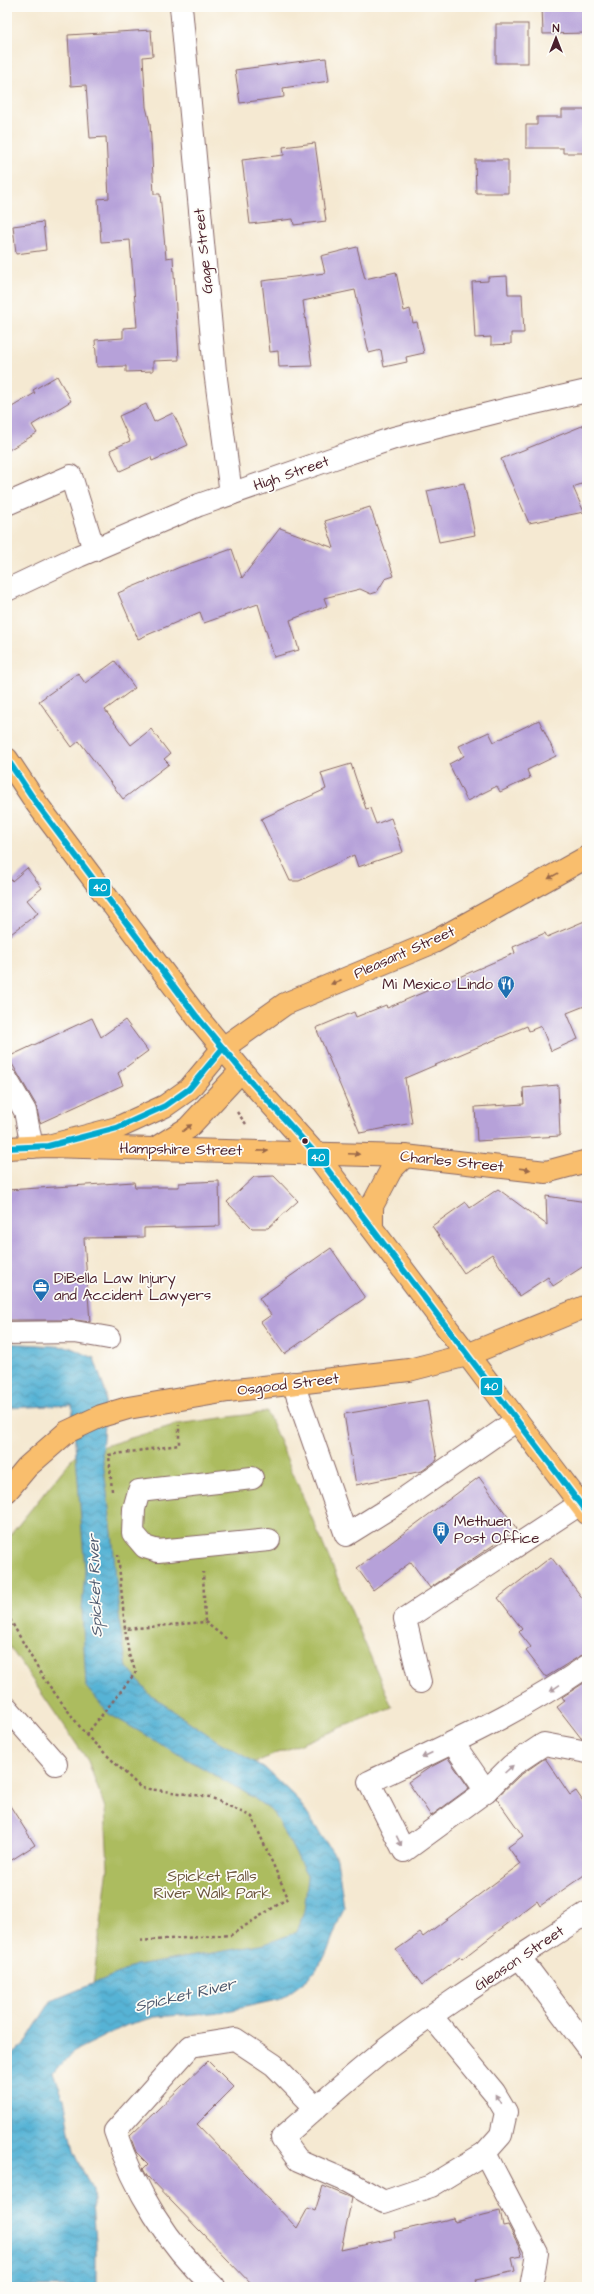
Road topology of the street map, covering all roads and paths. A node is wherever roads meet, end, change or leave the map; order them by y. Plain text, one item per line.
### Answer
1 (181, 7) edge
2 (587, 391) edge
3 (231, 494) junction
4 (7, 504) edge
5 (94, 550) junction
6 (7, 590) edge
7 (7, 759) edge
8 (587, 857) edge
9 (223, 1048) junction
10 (241, 1071) junction
11 (7, 1080) edge
12 (40, 1147) junction
13 (7, 1148) edge
14 (154, 1149) junction
15 (315, 1153) junction
16 (405, 1156) junction
17 (587, 1161) edge
18 (546, 1172) junction
19 (587, 1178) edge
20 (372, 1228) junction
21 (587, 1306) edge
22 (7, 1333) edge
23 (109, 1338) dead end
24 (467, 1355) junction
25 (293, 1383) junction
26 (179, 1399) junction
27 (517, 1420) junction
28 (252, 1478) dead end
29 (7, 1491) edge
30 (112, 1493) dead end
31 (584, 1508) edge
32 (269, 1540) dead end
33 (117, 1546) dead end
34 (202, 1547) junction
35 (7, 1614) edge
36 (205, 1622) junction
37 (126, 1629) junction
38 (228, 1640) dead end
39 (587, 1666) edge
40 (420, 1682) dead end
41 (7, 1708) edge
42 (86, 1735) junction
43 (453, 1743) junction
44 (587, 1752) edge
45 (56, 1764) dead end
46 (486, 1791) junction
47 (587, 1913) edge
48 (137, 1942) dead end
49 (520, 1958) junction
50 (432, 2017) junction
51 (587, 2047) edge
52 (316, 2108) junction
53 (485, 2153) junction
54 (214, 2287) edge
55 (531, 2287) edge

1 - 3 street, Gage Street
2 - 3 street, High Street
3 - 5 street, High Street
4 - 5 street
5 - 6 street, High Street
7 - 9 main road
8 -> 9 main road, Pleasant Street
9 - 10 main road
9 - 12 main road, Hampshire Street
14 -> 10 main road
10 - 15 main road
11 - 12 street
12 - 13 main road, Hampshire Street
12 - 14 main road, Hampshire Street
14 -> 15 main road, Hampshire Street
15 -> 16 main road, Charles Street
15 - 20 main road
16 -> 18 main road, Charles Street
16 - 20 main road
17 - 18 main road, Charles Street
18 - 19 main road
20 - 24 main road
21 - 24 main road, Osgood Street
22 - 23 street
24 - 25 main road, Osgood Street
24 - 27 main road
25 - 26 main road, Osgood Street
25 - 27 street
26 - 29 main road, Osgood Street
26 - 30 path
27 - 31 main road
28 - 34 street
31 - 40 street
32 - 34 street
33 - 37 path
34 - 36 path
35 - 42 path
36 - 37 path
36 - 38 path
37 - 42 path
39 -> 43 street
41 - 45 street
42 - 48 path
43 - 46 street
43 -> 46 street
46 -> 44 street
47 - 49 street, Gleason Street
49 - 50 street, Gleason Street
49 - 51 street
50 - 52 street, Gleason Street
53 -> 50 street
52 - 53 street, Gleason Street
52 - 54 street
53 - 55 street

